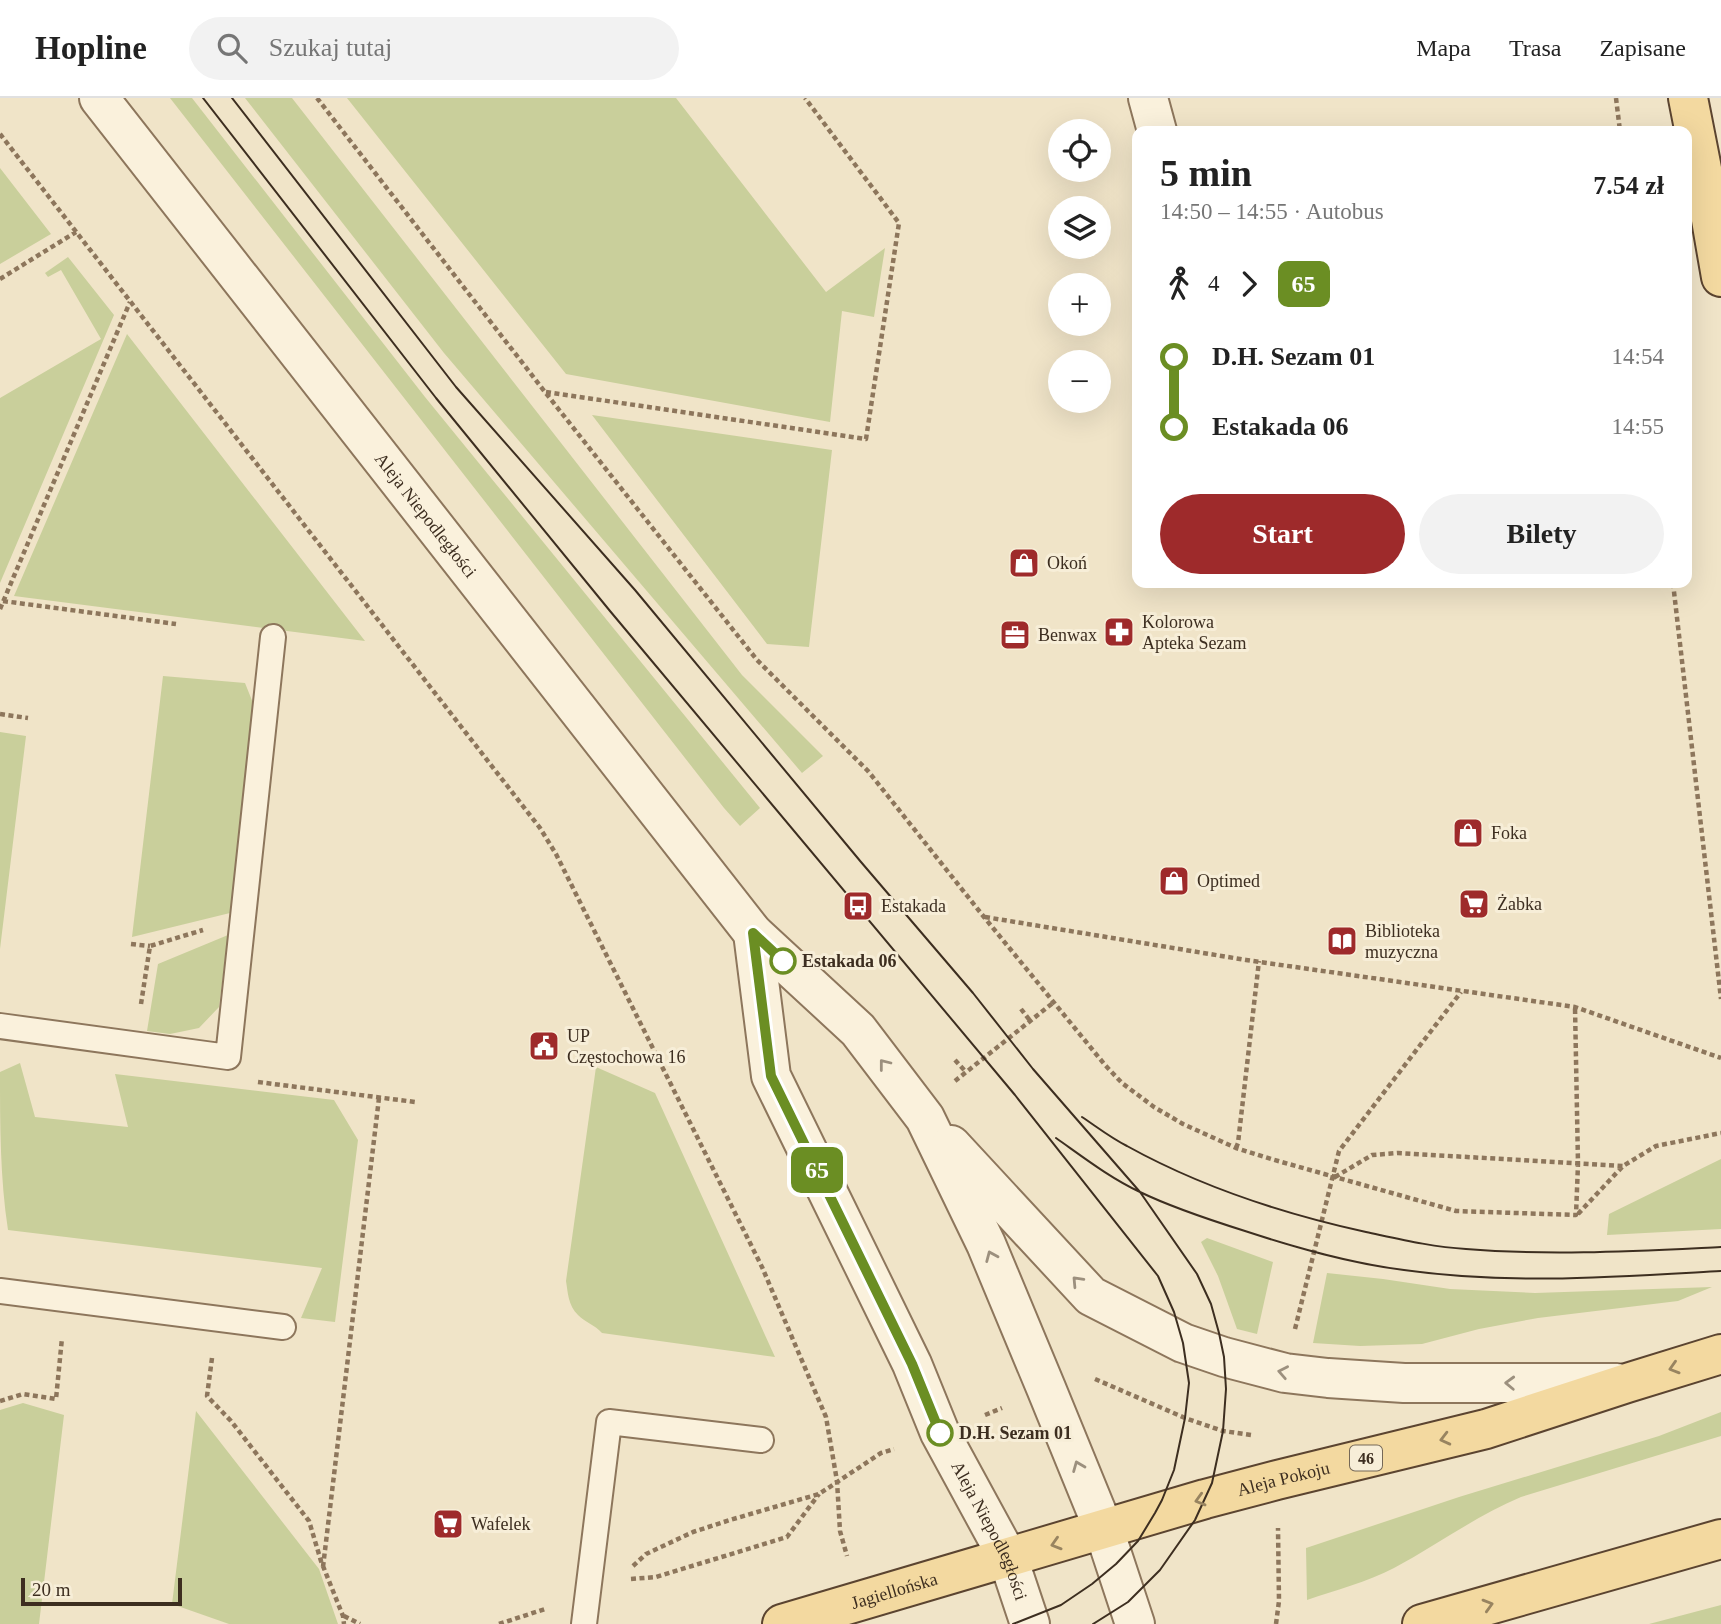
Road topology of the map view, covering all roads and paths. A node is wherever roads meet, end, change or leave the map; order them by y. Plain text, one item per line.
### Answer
1 (99, 98) edge
2 (317, 98) edge
3 (805, 98) edge
4 (1148, 98) edge
5 (1616, 98) edge
6 (1688, 98) edge
7 (1156, 126) edge
8 (1619, 126) edge
9 (0, 134) edge
10 (76, 232) junction
11 (1721, 277) edge
12 (0, 279) edge
13 (131, 301) junction
14 (545, 392) junction
15 (1674, 588) edge
16 (3, 601) junction
17 (0, 609) edge
18 (176, 624) dead end
19 (273, 637) dead end
20 (0, 714) edge
21 (28, 718) dead end
22 (984, 917) junction
23 (242, 918) junction
24 (753, 933) junction
25 (131, 944) dead end
26 (150, 946) junction
27 (1259, 961) junction
28 (1462, 992) junction
29 (1721, 999) edge
30 (1054, 1002) junction
31 (1575, 1007) junction
32 (1021, 1009) dead end
33 (140, 1011) dead end
34 (1031, 1022) junction
35 (0, 1026) edge
36 (1721, 1058) edge
37 (955, 1060) dead end
38 (966, 1072) junction
39 (964, 1091) dead end
40 (379, 1098) dead end
41 (925, 1118) junction
42 (1721, 1133) edge
43 (1236, 1148) junction
44 (1578, 1164) junction
45 (1623, 1166) junction
46 (1334, 1177) junction
47 (1576, 1215) junction
48 (0, 1291) edge
49 (216, 1319) junction
50 (283, 1327) dead end
51 (63, 1335) dead end
52 (1292, 1342) dead end
53 (1721, 1354) edge
54 (1090, 1377) dead end
55 (1627, 1383) junction
56 (0, 1401) edge
57 (1255, 1435) dead end
58 (761, 1440) dead end
59 (881, 1453) dead end
60 (837, 1481) junction
61 (819, 1494) junction
62 (1104, 1530) junction
63 (840, 1531) dead end
64 (1721, 1539) edge
65 (1279, 1554) dead end
66 (1008, 1558) junction
67 (323, 1567) junction
68 (627, 1572) dead end
69 (630, 1579) dead end
70 (548, 1608) dead end
71 (343, 1616) junction
72 (344, 1624) edge
73 (360, 1624) edge
74 (499, 1624) edge
75 (584, 1624) edge
76 (782, 1624) edge
77 (1030, 1624) edge
78 (1135, 1624) edge
79 (1276, 1624) edge
80 (1422, 1624) edge

1 - 24 street, Aleja Niepodległości
2 - 14 path
3 - 14 path
4 - 7 street
5 - 8 path
6 - 11 main road
9 - 10 path
10 - 12 path
10 - 13 path
13 - 16 path
13 - 60 path
14 - 22 path
15 - 29 path
16 - 17 path
16 - 18 path
19 - 23 lane
20 - 21 path
22 - 27 path
22 - 30 path
23 - 26 path
23 - 35 lane
41 -> 24 street, Aleja Niepodległości
24 - 66 street, Aleja Niepodległości
25 - 26 path
26 - 33 path
27 - 28 path
27 - 43 path
28 - 31 path
28 - 46 path
30 - 34 path
30 - 43 path
31 - 36 path
31 - 44 path
32 - 34 path
34 - 38 path
37 - 38 path
38 - 39 path
40 - 67 path
55 -> 41 street
62 -> 41 street, Aleja Niepodległości
42 - 45 path
43 - 46 path
44 - 45 path
44 - 46 path
44 - 47 path
45 - 47 path
46 - 47 path
46 - 52 path
48 - 49 lane
49 - 50 lane
49 - 67 path
51 - 56 path
53 -> 55 main road, Aleja Pokoju / 46
54 - 57 path
55 -> 62 main road, Aleja Pokoju / 46
58 - 75 lane
59 - 60 path
60 - 61 path
60 - 63 path
61 - 68 path
61 - 69 path
62 -> 66 main road, Aleja Pokoju / 46
62 - 78 street, Aleja Niepodległości
80 -> 64 main road
65 - 79 path
66 - 76 main road, Jagiellońska / 46
66 - 77 street, Aleja Niepodległości
67 - 71 path
70 - 74 path
71 - 72 path
71 - 73 path

